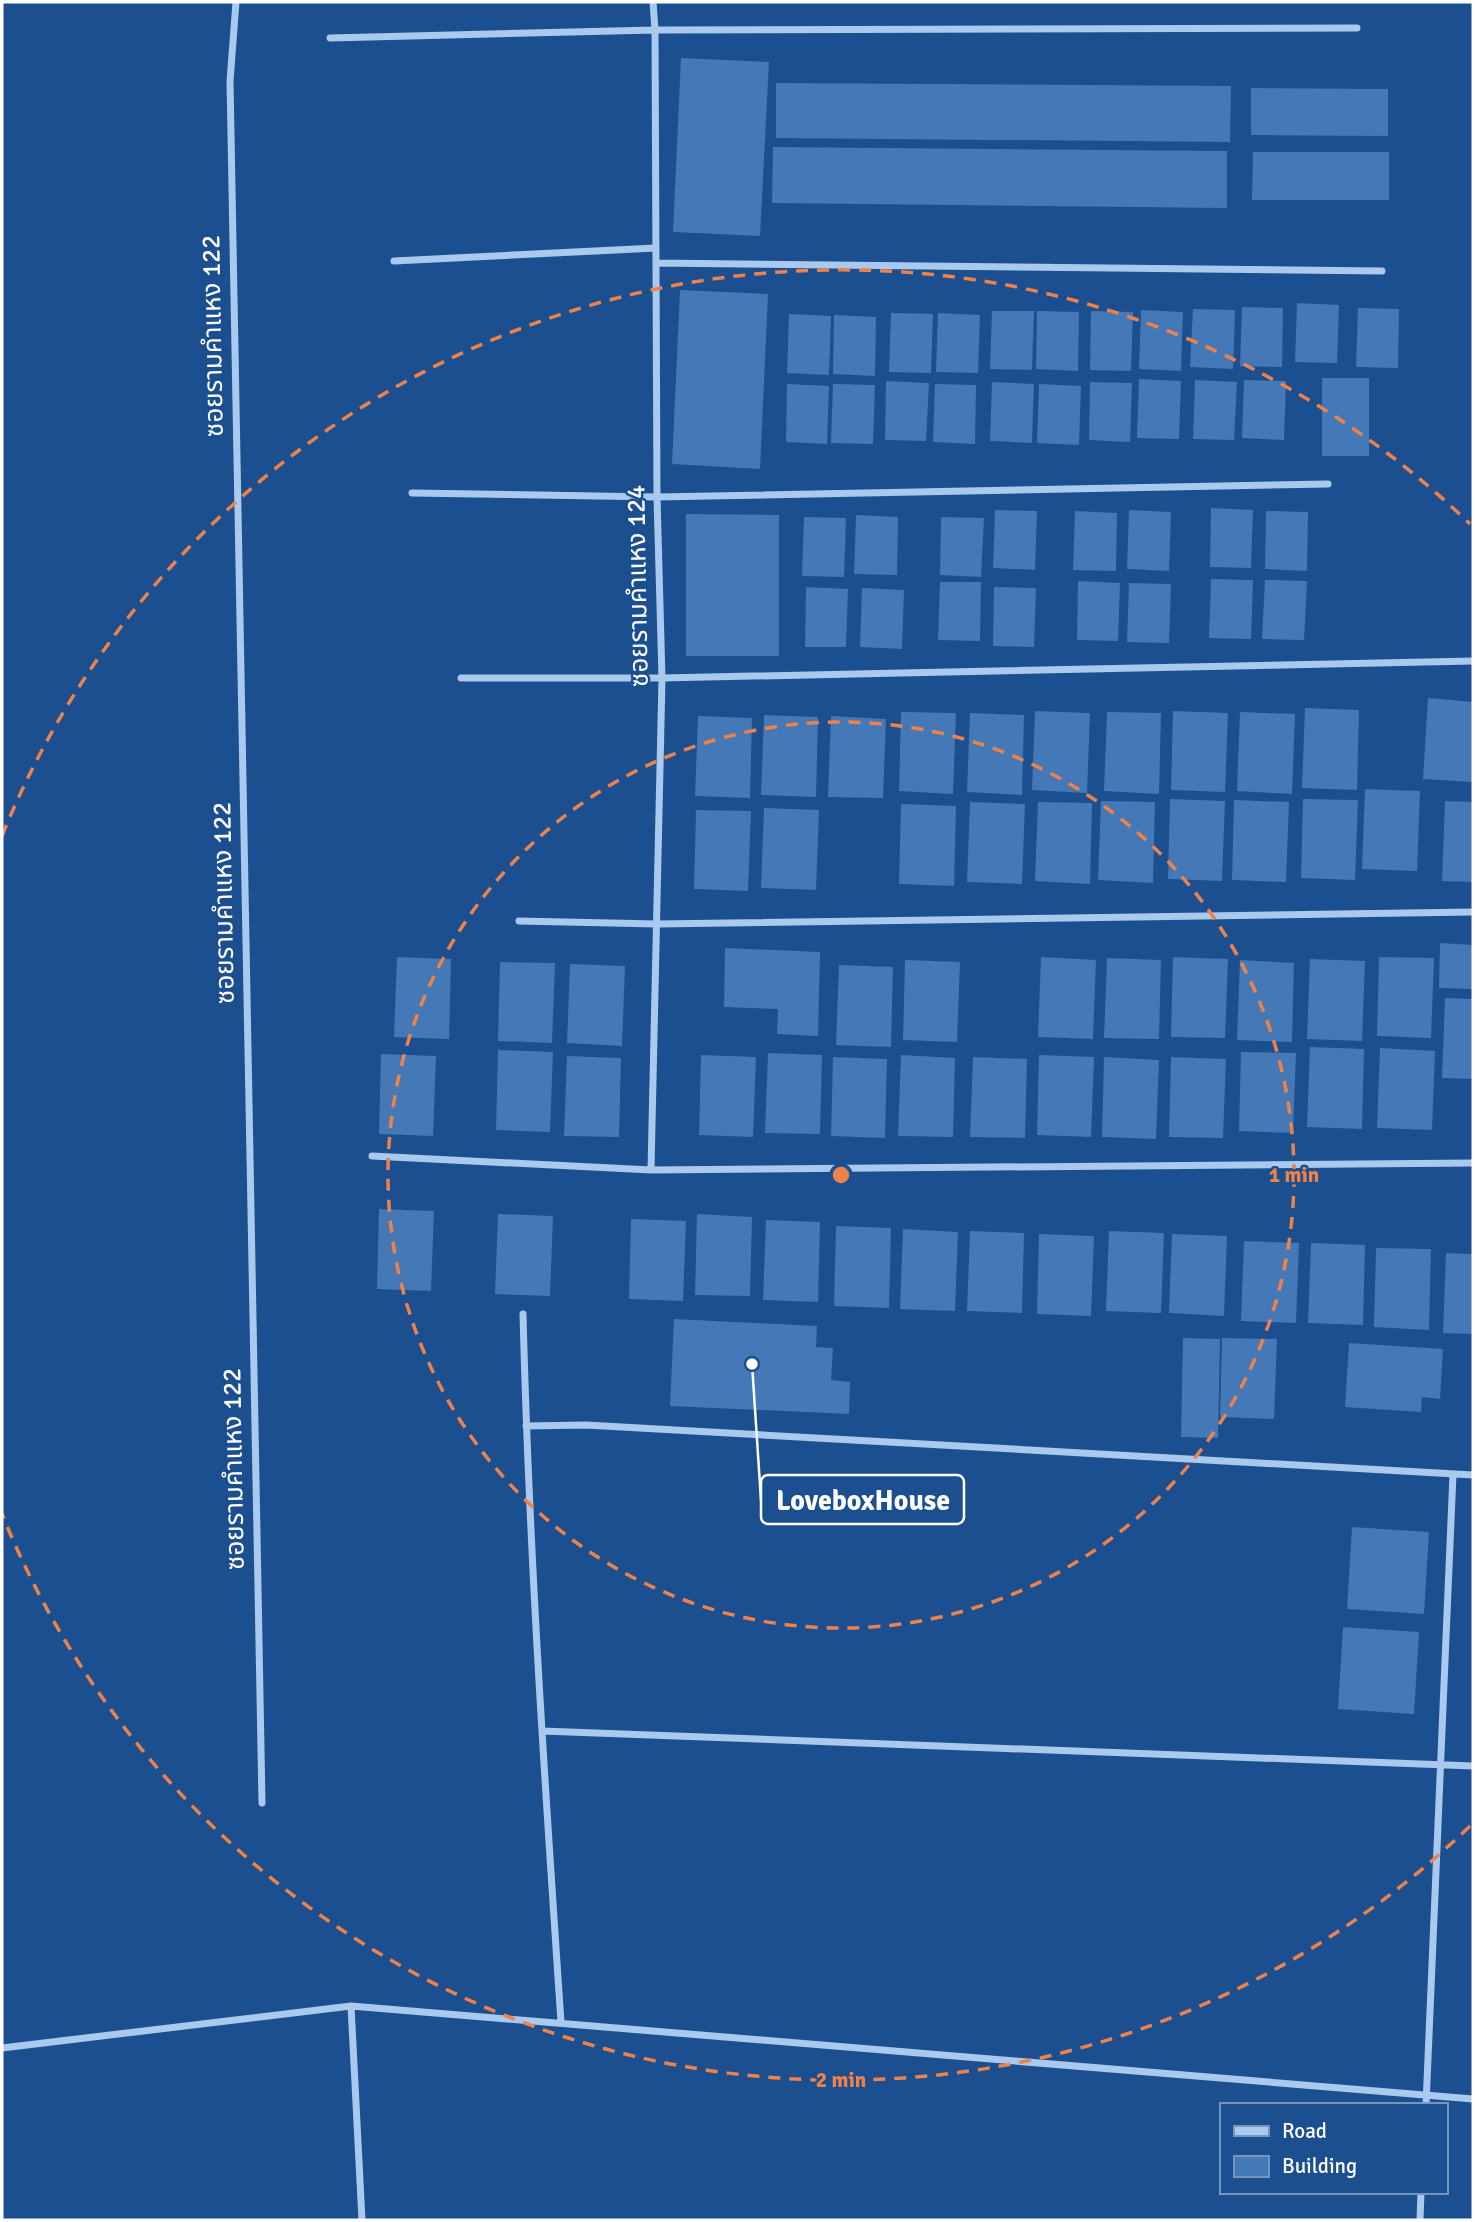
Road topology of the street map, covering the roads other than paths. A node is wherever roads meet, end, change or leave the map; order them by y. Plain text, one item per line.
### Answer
1 (236, 2) edge
2 (653, 2) edge
3 (1357, 28) dead end
4 (655, 30) junction
5 (330, 38) dead end
6 (656, 248) junction
7 (394, 261) dead end
8 (657, 262) junction
9 (1382, 271) dead end
10 (1328, 484) dead end
11 (412, 493) dead end
12 (657, 498) junction
13 (1473, 662) edge
14 (461, 678) dead end
15 (662, 678) junction
16 (1473, 912) edge
17 (519, 921) dead end
18 (657, 924) junction
19 (372, 1156) dead end
20 (1473, 1163) edge
21 (651, 1170) junction
22 (523, 1314) dead end
23 (526, 1426) junction
24 (1453, 1474) junction
25 (1473, 1475) edge
26 (542, 1731) junction
27 (1439, 1765) junction
28 (1473, 1766) edge
29 (262, 1803) dead end
30 (351, 2006) junction
31 (561, 2022) junction
32 (2, 2048) edge
33 (1426, 2095) junction
34 (1473, 2099) edge
35 (1426, 2103) edge
36 (1421, 2194) edge
37 (362, 2220) edge
38 (1420, 2220) edge

1 - 29 street, ซอยรามคำแหง 122
2 - 4 street, ซอยรามคำแหง 124
3 - 4 street
4 - 5 street
4 - 6 street, ซอยรามคำแหง 124
6 - 7 street
6 - 8 street, ซอยรามคำแหง 124
8 - 9 street
8 - 12 street, ซอยรามคำแหง 124
10 - 12 street
11 - 12 street
12 - 15 street, ซอยรามคำแหง 124
13 - 15 street
14 - 15 street
15 - 18 street, ซอยรามคำแหง 124
16 - 18 street
17 - 18 street
18 - 21 street, ซอยรามคำแหง 124
19 - 21 street
20 - 21 street
22 - 23 street
23 - 24 street
23 - 26 street
24 - 25 street
24 - 27 street
26 - 27 street
26 - 31 street
27 - 28 street
27 - 33 street
30 - 31 street
30 - 32 street
30 - 37 street
31 - 33 street
33 - 34 street
33 - 35 street
36 - 38 street

